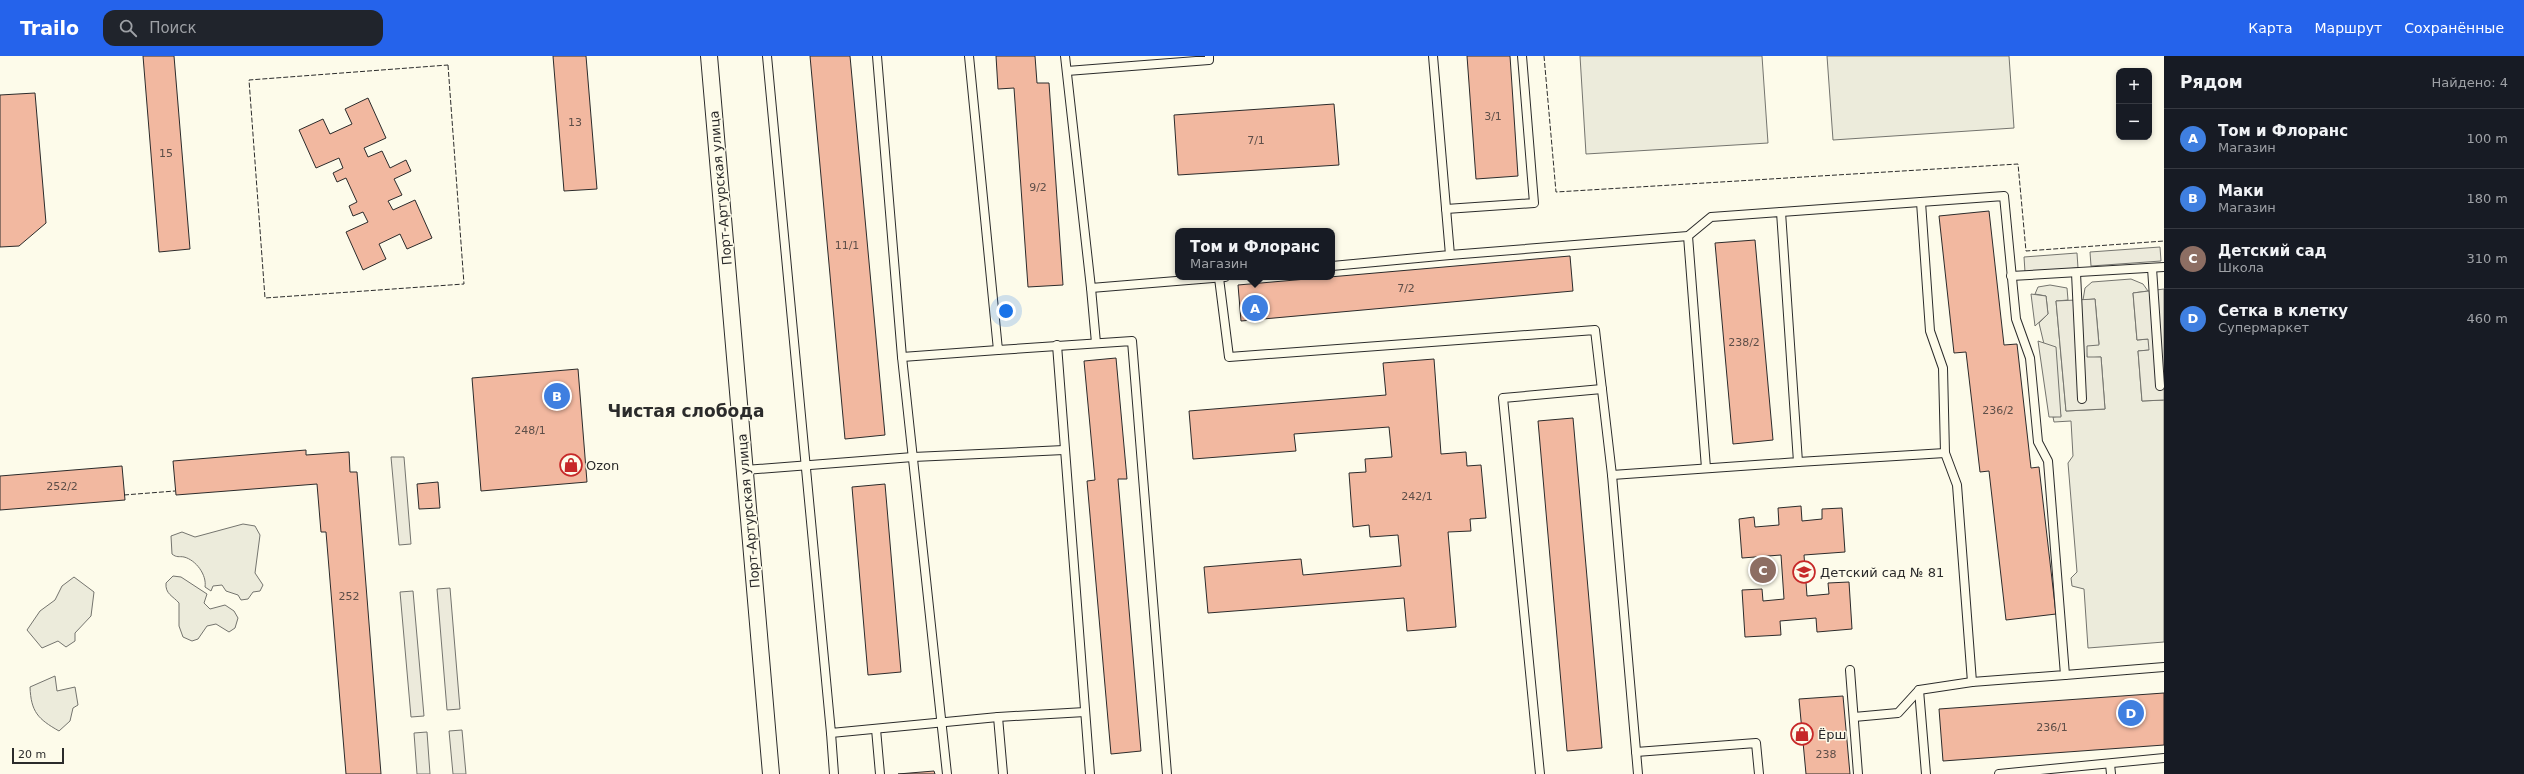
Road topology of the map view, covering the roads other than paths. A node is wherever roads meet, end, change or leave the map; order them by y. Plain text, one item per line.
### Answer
1 (709, 56) edge
2 (766, 56) edge
3 (877, 56) edge
4 (969, 56) edge
5 (1065, 56) edge
6 (1209, 56) edge
7 (1433, 56) edge
8 (1522, 56) edge
9 (1066, 71) junction
10 (1921, 202) junction
11 (1446, 209) junction
12 (1781, 212) junction
13 (1688, 236) junction
14 (1450, 255) junction
15 (1335, 266) edge
16 (2164, 267) edge
17 (2152, 268) junction
18 (2076, 273) junction
19 (2011, 276) junction
20 (1186, 280) edge
21 (1222, 280) edge
22 (1091, 288) junction
23 (1096, 343) junction
24 (1057, 345) junction
25 (998, 350) junction
26 (902, 357) junction
27 (2160, 386) dead end
28 (1602, 389) junction
29 (2082, 399) dead end
30 (1064, 450) junction
31 (1945, 453) junction
32 (913, 457) junction
33 (1798, 462) junction
34 (806, 466) junction
35 (1706, 468) junction
36 (745, 470) junction
37 (1612, 475) junction
38 (2164, 667) edge
39 (1850, 670) dead end
40 (2064, 675) junction
41 (1972, 682) junction
42 (1919, 690) junction
43 (1085, 712) junction
44 (998, 717) junction
45 (1854, 717) junction
46 (941, 722) junction
47 (876, 729) junction
48 (831, 733) junction
49 (1636, 752) junction
50 (2164, 758) edge
51 (2110, 764) junction
52 (771, 774) edge
53 (834, 774) edge
54 (880, 774) edge
55 (947, 774) edge
56 (1003, 774) edge
57 (1090, 774) edge
58 (1167, 774) edge
59 (1540, 774) edge
60 (1638, 774) edge
61 (1759, 774) edge
62 (1858, 774) edge
63 (1926, 774) edge
64 (1999, 774) edge
65 (2110, 774) edge

1 - 36 street, Порт-Артурская улица
2 - 34 lane
3 - 26 lane
4 - 25 lane
5 - 9 lane
6 - 9 lane
7 - 11 lane
8 - 11 lane
9 - 22 lane
10 - 12 lane
10 - 19 lane
10 - 31 lane
11 - 14 lane
12 - 13 lane
12 - 33 lane
13 - 14 lane
13 - 35 lane
14 - 15 lane
16 - 17 lane
17 - 18 lane
17 - 27 lane
18 - 19 lane
18 - 29 lane
19 - 40 lane
20 - 22 lane
21 - 28 lane
22 - 23 lane
23 - 24 lane
23 - 58 lane
24 - 25 lane
24 - 30 lane
25 - 26 lane
26 - 32 lane
28 - 37 lane
28 - 59 lane
30 - 32 lane
30 - 43 lane
31 - 33 lane
31 - 41 lane
32 - 34 lane
32 - 46 lane
33 - 35 lane
34 - 36 lane
34 - 48 lane
35 - 37 lane
36 - 52 street, Порт-Артурская улица
37 - 49 lane
38 - 40 lane
39 - 45 lane
40 - 41 lane
41 - 42 lane
42 - 45 lane
42 - 63 lane
43 - 44 lane
43 - 57 lane
44 - 46 lane
44 - 56 lane
45 - 62 lane
46 - 47 lane
46 - 55 lane
47 - 48 lane
47 - 54 lane
48 - 53 lane
49 - 60 lane
49 - 61 lane
50 - 51 lane
51 - 64 lane
51 - 65 lane

